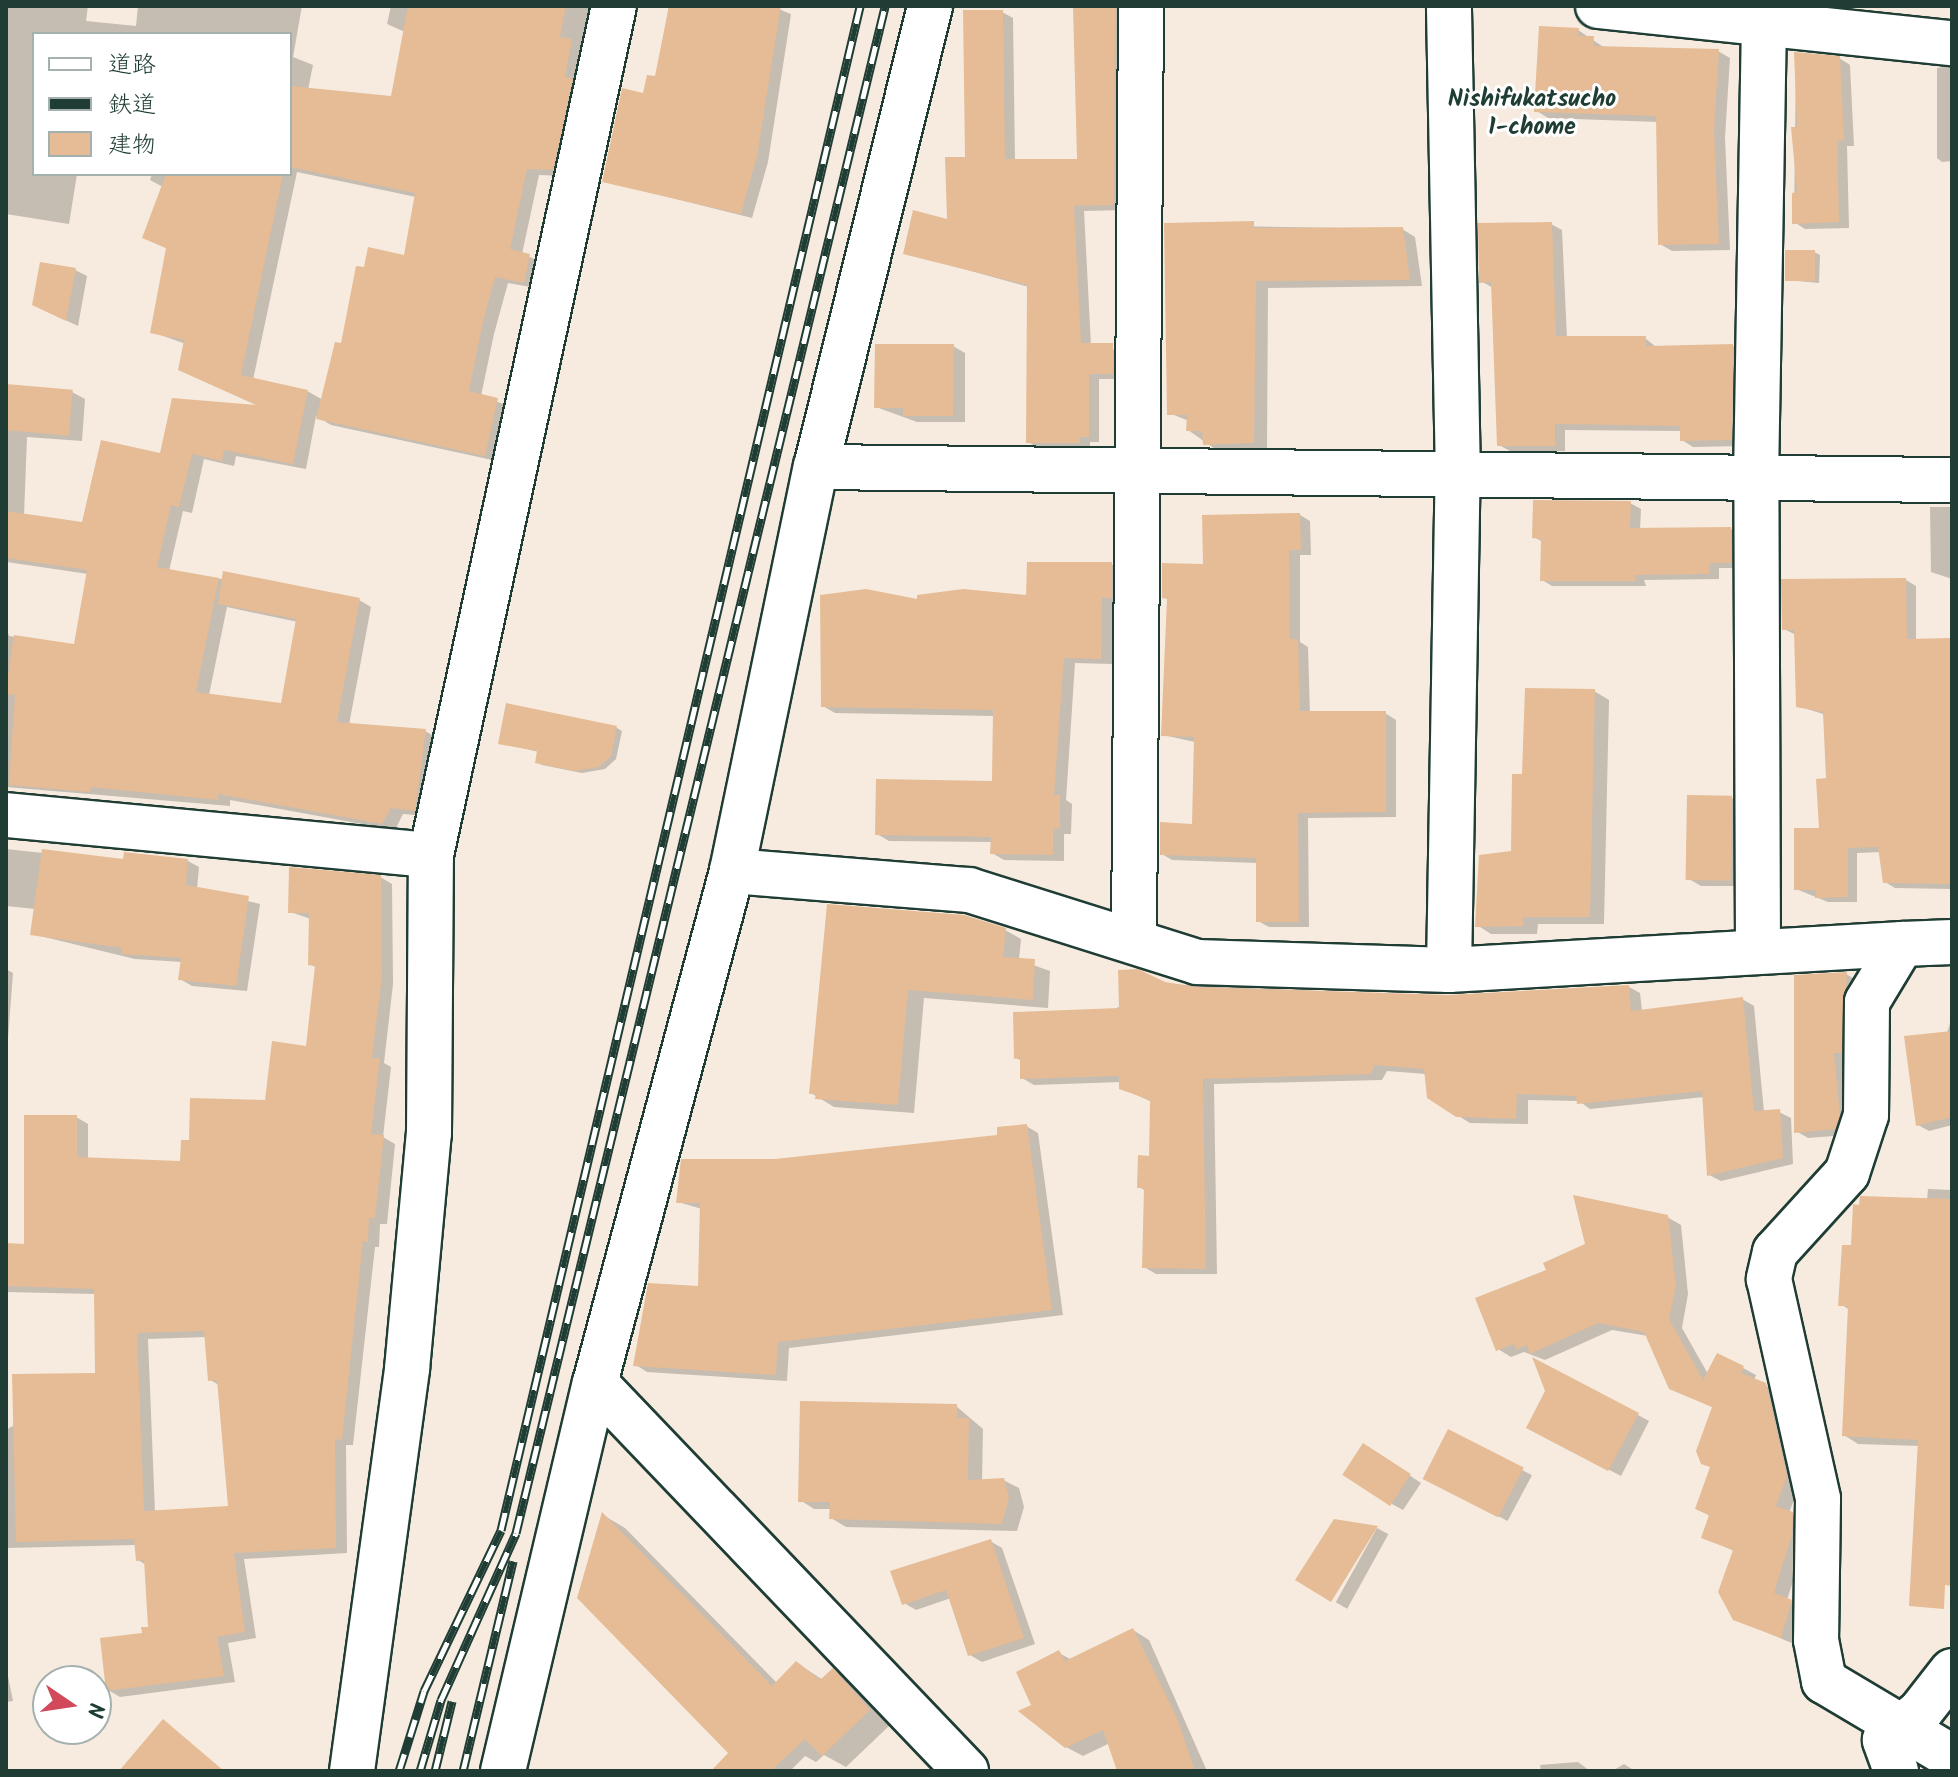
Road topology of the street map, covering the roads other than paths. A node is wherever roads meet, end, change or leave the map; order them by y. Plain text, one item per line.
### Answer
1 (614, 6) edge
2 (930, 6) edge
3 (1141, 6) edge
4 (1449, 6) edge
5 (1598, 6) edge
6 (1764, 17) edge
7 (1952, 43) edge
8 (816, 467) junction
9 (1138, 472) junction
10 (1458, 478) junction
11 (1756, 479) junction
12 (1952, 480) edge
13 (6, 815) edge
14 (431, 855) junction
15 (732, 871) junction
16 (1134, 940) junction
17 (1952, 942) edge
18 (1902, 944) junction
19 (1758, 949) junction
20 (1449, 970) junction
21 (595, 1383) junction
22 (1952, 1671) edge
23 (1897, 1750) edge
24 (1952, 1757) edge
25 (352, 1771) edge
26 (503, 1771) edge
27 (966, 1771) edge

1 - 14 street
2 - 8 street
3 - 9 street
4 - 10 street
5 - 6 street
6 - 7 street
6 - 11 street
8 - 9 street
8 - 15 street
9 - 10 street
9 - 16 street
10 - 11 street
10 - 20 street
11 - 12 street
11 - 19 street
13 - 14 street
14 - 25 street
15 - 16 street
15 - 21 street
16 - 20 street
17 - 18 street
18 - 19 street
18 - 23 street
19 - 20 street
21 - 26 street
21 - 27 street
22 - 23 street
23 - 24 street

